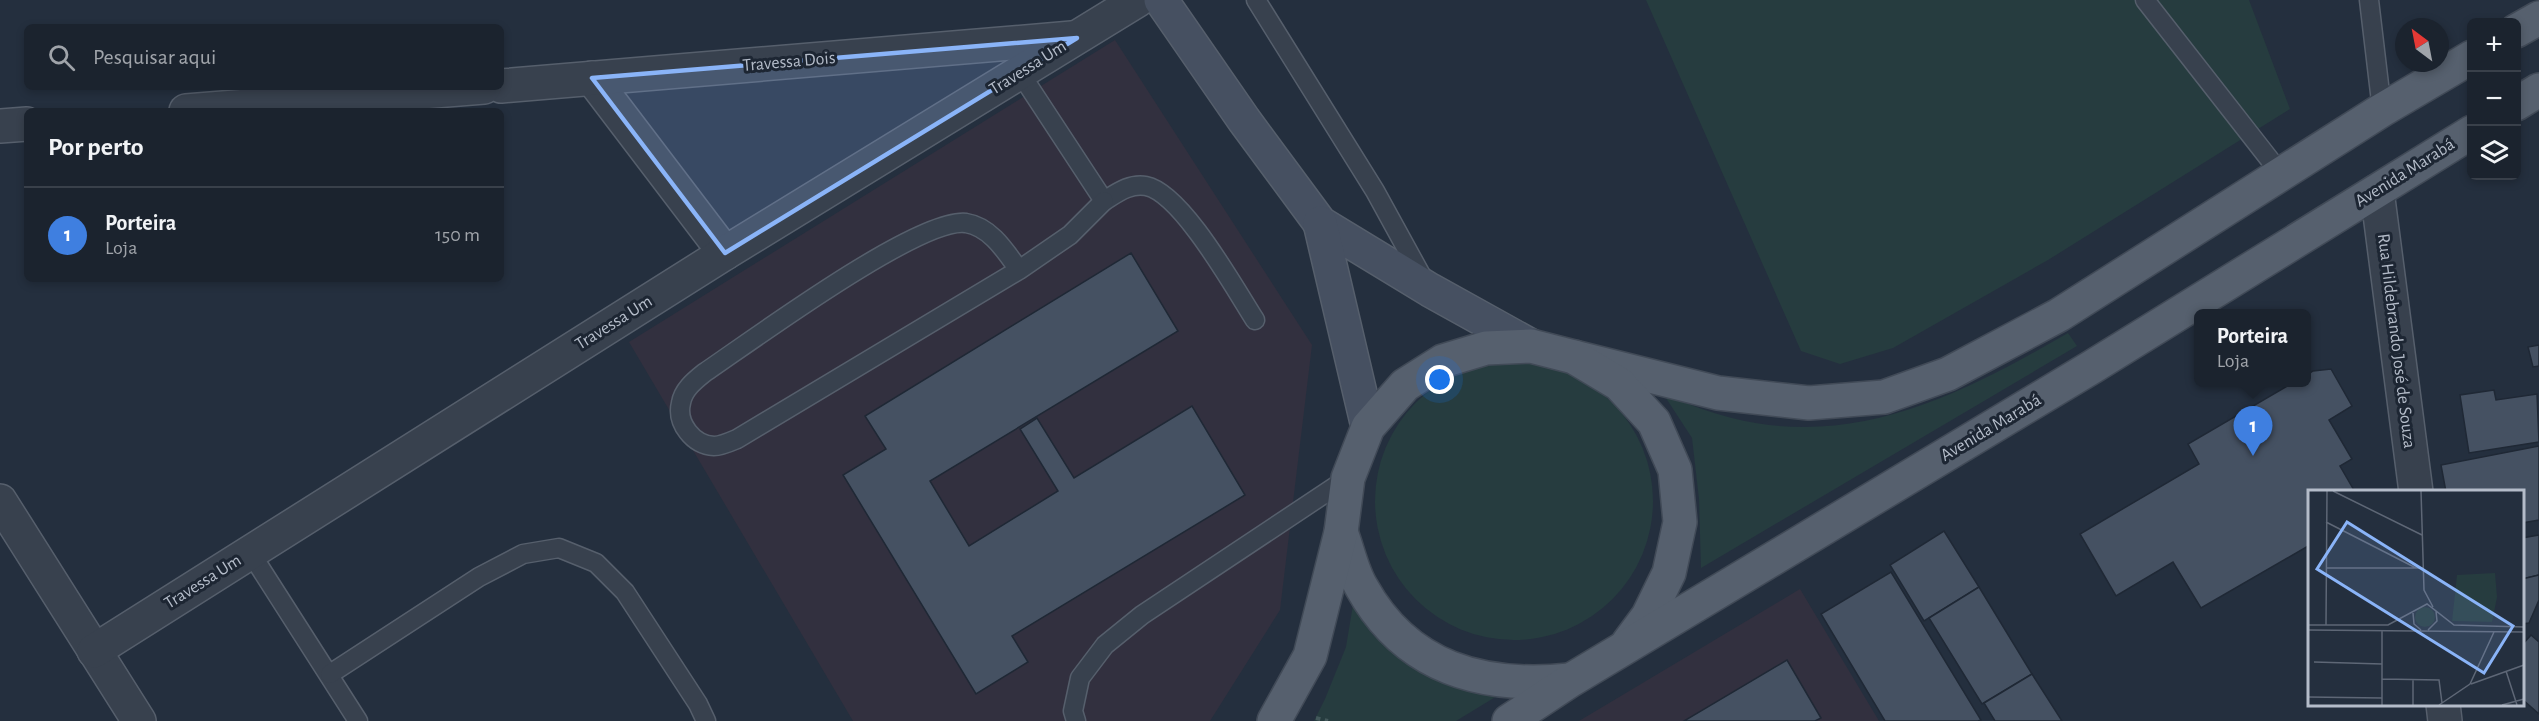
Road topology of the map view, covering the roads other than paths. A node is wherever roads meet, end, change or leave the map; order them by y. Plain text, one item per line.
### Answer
1 (1138, 0) edge
2 (1161, 0) edge
3 (1256, 0) edge
4 (2145, 0) edge
5 (2369, 0) edge
6 (2539, 18) edge
7 (2521, 29) edge
8 (1077, 38) junction
9 (2467, 60) edge
10 (1020, 74) junction
11 (592, 78) junction
12 (504, 86) edge
13 (447, 90) edge
14 (2539, 90) edge
15 (2521, 101) edge
16 (223, 108) edge
17 (2382, 110) junction
18 (24, 124) edge
19 (0, 126) edge
20 (2467, 135) edge
21 (2282, 174) junction
22 (2377, 191) junction
23 (1104, 201) junction
24 (1320, 223) junction
25 (725, 253) junction
26 (1019, 270) junction
27 (1430, 290) junction
28 (1256, 320) dead end
29 (1531, 346) junction
30 (1574, 357) junction
31 (1368, 426) junction
32 (1348, 478) junction
33 (2416, 490) edge
34 (0, 501) edge
35 (1341, 532) junction
36 (250, 552) junction
37 (1624, 650) junction
38 (94, 651) junction
39 (330, 674) junction
40 (1572, 680) junction
41 (2443, 706) edge
42 (139, 721) edge
43 (358, 721) edge
44 (706, 721) edge
45 (1076, 721) edge
46 (1274, 721) edge
47 (1509, 721) edge
48 (2445, 721) edge

1 - 8 street, Travessa Um
2 - 24 street
3 - 27 lane
4 - 21 lane
5 - 17 lane
6 - 7 main road
8 - 10 street, Travessa Um
8 - 11 street, Travessa Dois
9 - 17 main road
10 - 23 lane
10 - 25 street, Travessa Um
11 - 12 street, Travessa Dois
11 - 25 street
13 - 16 street
14 - 15 main road
17 - 21 main road
18 - 19 street
20 - 22 main road, Avenida Marabá
21 - 30 main road
22 - 33 street, Rua Hildebrando José de Souza
22 - 37 main road, Avenida Marabá
23 - 26 lane
23 - 28 lane
24 - 27 street
24 - 31 street
25 - 36 street, Travessa Um
26 - 26 lane
27 - 29 street
29 - 30 main road
29 - 31 main road
30 - 37 main road
31 - 32 main road
32 - 35 main road
32 - 45 lane
34 - 38 street
35 - 40 main road
35 - 46 main road
36 - 38 street, Travessa Um
36 - 39 lane
37 - 40 main road, Avenida Marabá
38 - 42 street
39 - 43 lane
39 - 44 lane
40 - 47 main road, Avenida Marabá
41 - 48 street

